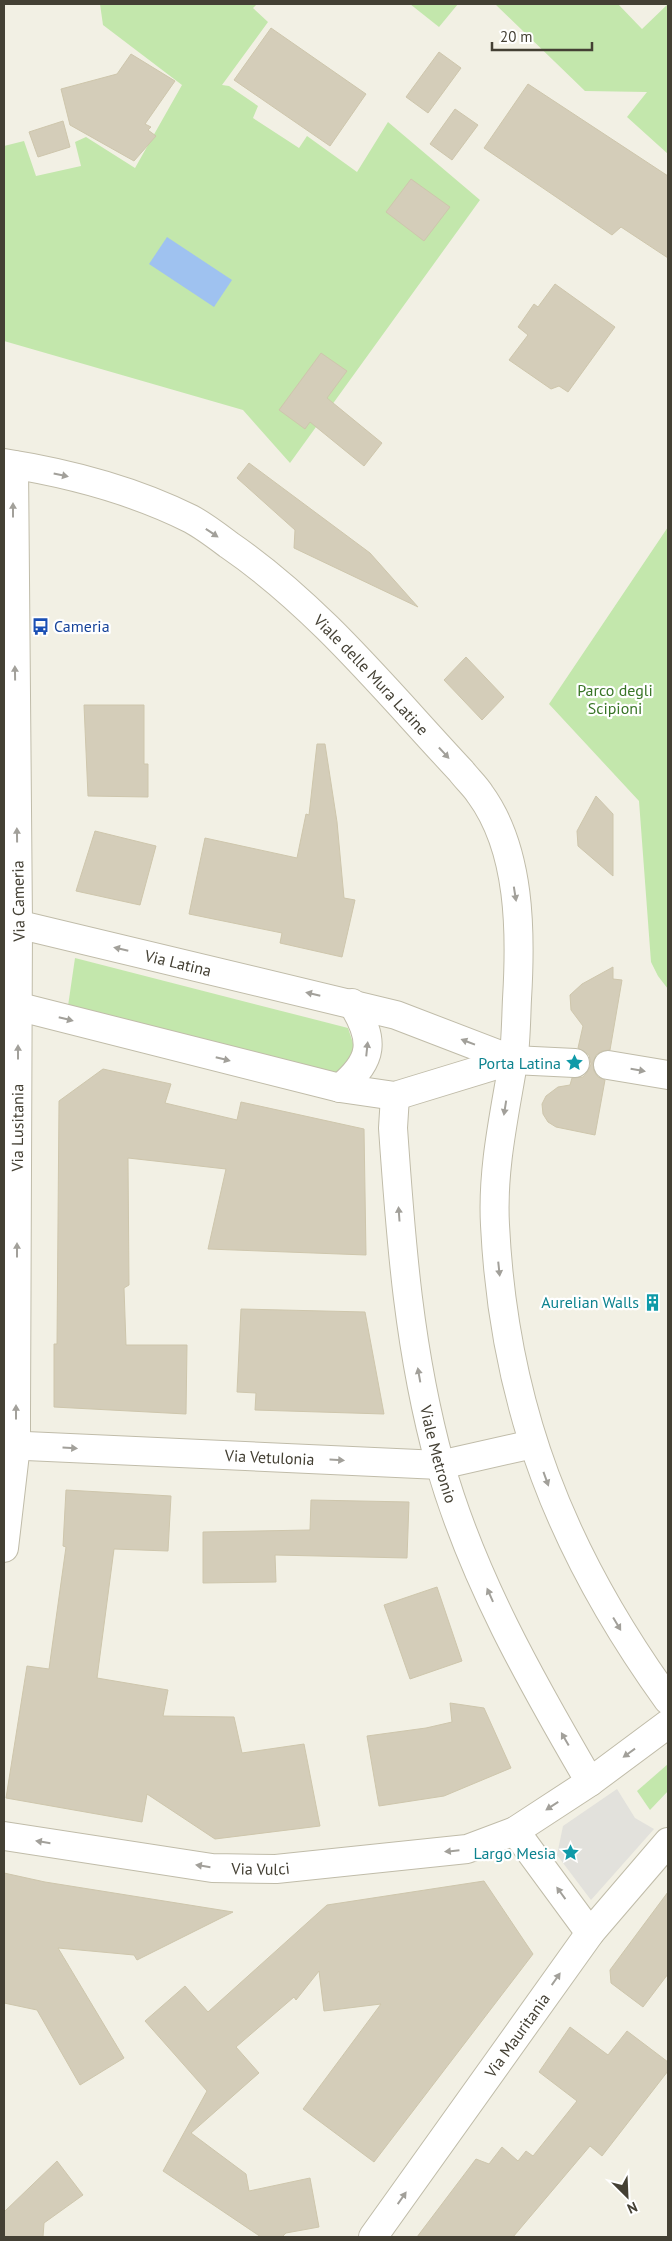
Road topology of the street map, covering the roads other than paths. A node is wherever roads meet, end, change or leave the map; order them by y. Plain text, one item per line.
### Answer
1 (9, 464) edge
2 (11, 922) edge
3 (352, 1004) junction
4 (11, 1005) edge
5 (513, 1060) junction
6 (575, 1063) dead end
7 (608, 1065) dead end
8 (668, 1076) edge
9 (340, 1088) junction
10 (395, 1096) junction
11 (533, 1444) junction
12 (10, 1445) edge
13 (440, 1465) junction
14 (4, 1548) edge
15 (668, 1700) edge
16 (668, 1724) edge
17 (590, 1782) junction
18 (515, 1831) junction
19 (4, 1836) edge
20 (668, 1842) edge
21 (659, 1869) edge
22 (590, 1933) junction
23 (373, 2237) edge

2 -> 1 street, Via Cameria
1 -> 5 street, Viale delle Mura Latine
3 -> 2 street, Via Latina
2 - 4 street, Via Cameria
5 -> 3 street, Via Latina
9 -> 3 street
4 -> 9 street
12 -> 4 street, Via Lusitania
5 - 6 street
5 - 10 street
5 -> 11 street
7 -> 8 street
9 - 10 street
13 -> 10 street, Viale Metronio
11 - 13 street, Via Vetulonia
11 -> 15 street
12 -> 13 street, Via Vetulonia
12 - 14 street, Via Lusitania
17 -> 13 street, Viale Metronio
16 -> 17 street
17 -> 18 street
18 -> 19 street, Via Vulci
22 -> 18 street
20 - 21 street, Via Mauritania
21 - 22 street, Via Mauritania
23 -> 22 street, Via Mauritania

